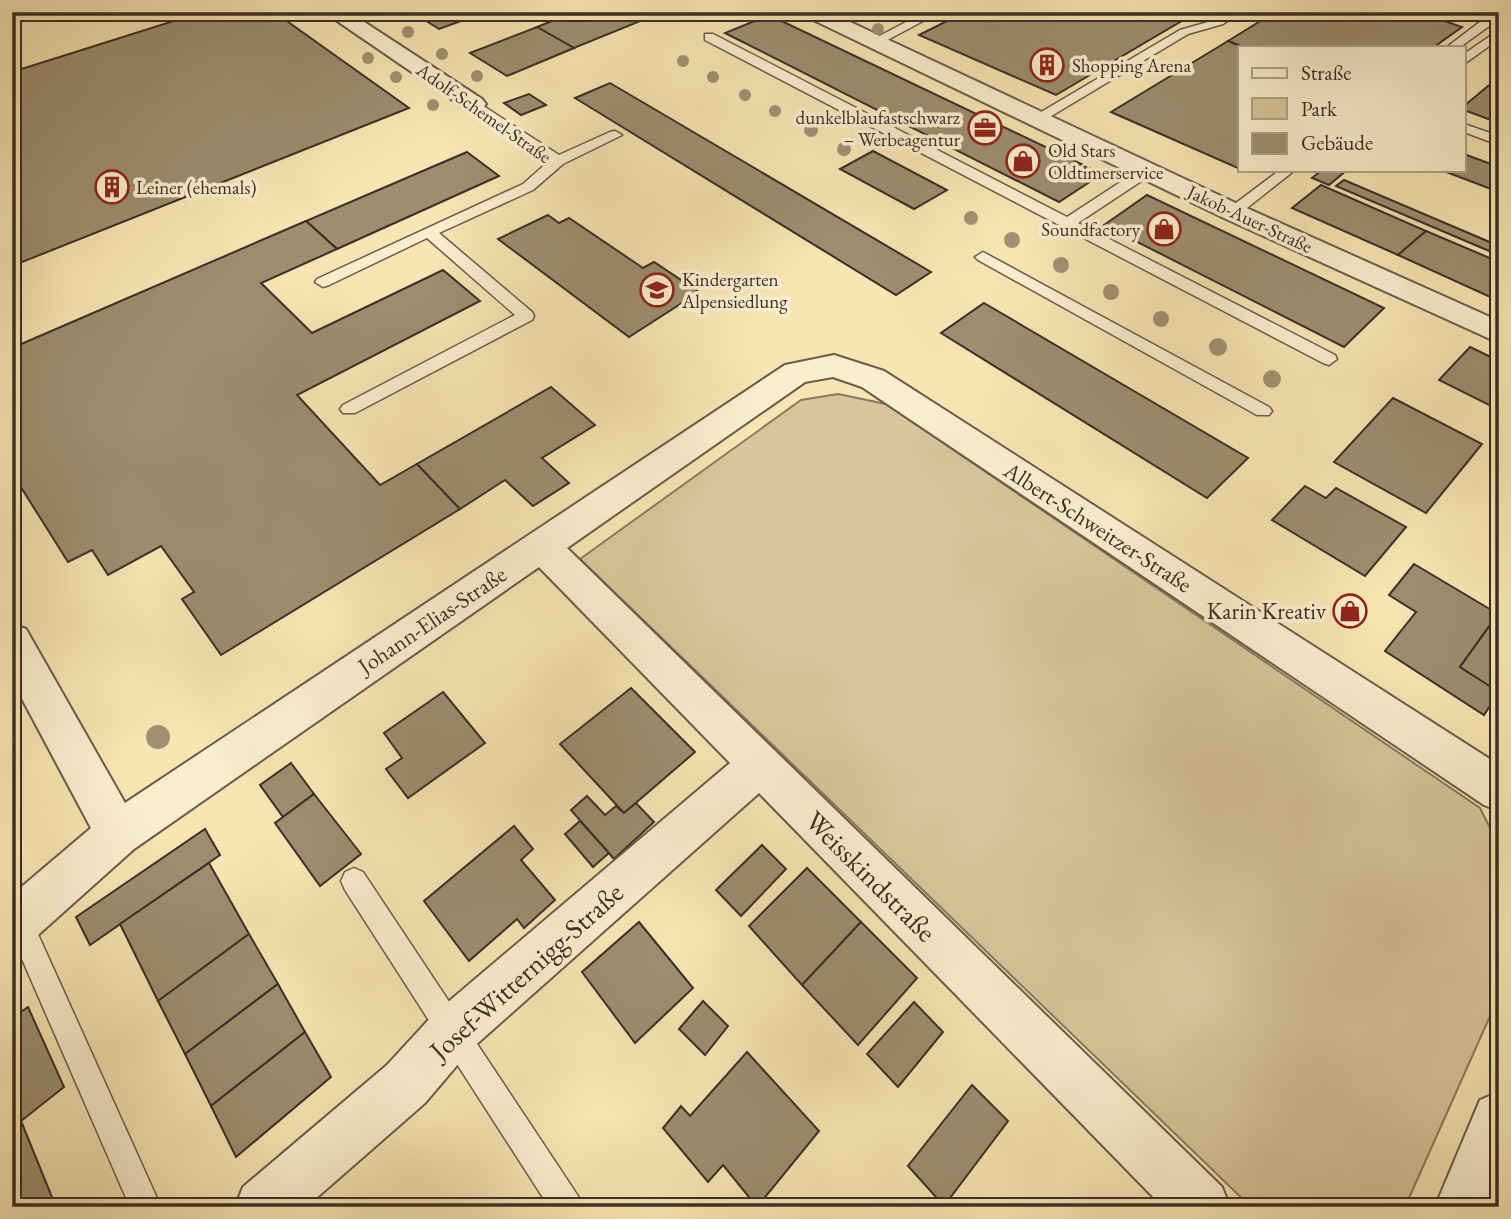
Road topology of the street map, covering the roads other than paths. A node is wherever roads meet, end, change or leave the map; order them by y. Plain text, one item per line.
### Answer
1 (334, 12) edge
2 (812, 12) edge
3 (934, 12) edge
4 (1234, 12) edge
5 (1499, 13) edge
6 (1499, 33) edge
7 (709, 37) dead end
8 (874, 41) junction
9 (1454, 46) edge
10 (1466, 58) edge
11 (474, 104) joint
12 (1038, 118) junction
13 (1466, 129) edge
14 (615, 135) dead end
15 (1499, 141) edge
16 (558, 161) junction
17 (1147, 171) junction
18 (1285, 172) edge
19 (1233, 212) junction
20 (1068, 223) junction
21 (429, 232) junction
22 (983, 257) dead end
23 (323, 282) dead end
24 (1499, 333) edge
25 (1329, 359) dead end
26 (873, 379) joint
27 (349, 409) dead end
28 (1263, 411) dead end
29 (541, 546) junction
30 (12, 641) edge
31 (760, 765) junction
32 (1499, 790) edge
33 (118, 834) junction
34 (354, 881) dead end
35 (16, 923) edge
36 (452, 1032) junction
37 (1499, 1119) edge
38 (146, 1207) edge
39 (263, 1207) edge
40 (567, 1207) edge
41 (1202, 1207) edge
42 (1463, 1207) edge

1 - 11 street, Adolf-Schemel-Straße
2 - 8 street, Jakob-Auer-Straße
3 - 8 lane
4 - 12 lane
5 - 9 lane
6 - 10 lane
7 - 20 lane
8 - 12 street, Jakob-Auer-Straße
11 - 16 lane, Adolf-Schemel-Straße
12 - 17 street, Jakob-Auer-Straße
13 - 15 lane
14 - 16 lane
16 - 21 lane, Adolf-Schemel-Straße
17 - 19 street, Jakob-Auer-Straße
17 - 20 lane
18 - 19 lane
19 - 24 street, Jakob-Auer-Straße
20 - 25 lane
21 - 23 lane, Adolf-Schemel-Straße
21 - 27 lane
22 - 28 lane
26 - 29 street, Johann-Elias-Straße
26 - 32 street, Albert-Schweitzer-Straße
29 - 31 street, Weisskindstraße
29 - 33 street, Johann-Elias-Straße
30 - 33 street
31 - 36 street, Josef-Witternigg-Straße
31 - 41 street, Weisskindstraße
33 - 35 street, Johann-Elias-Straße
34 - 36 lane
35 - 38 lane
36 - 39 street, Josef-Witternigg-Straße
36 - 40 lane
37 - 42 street

